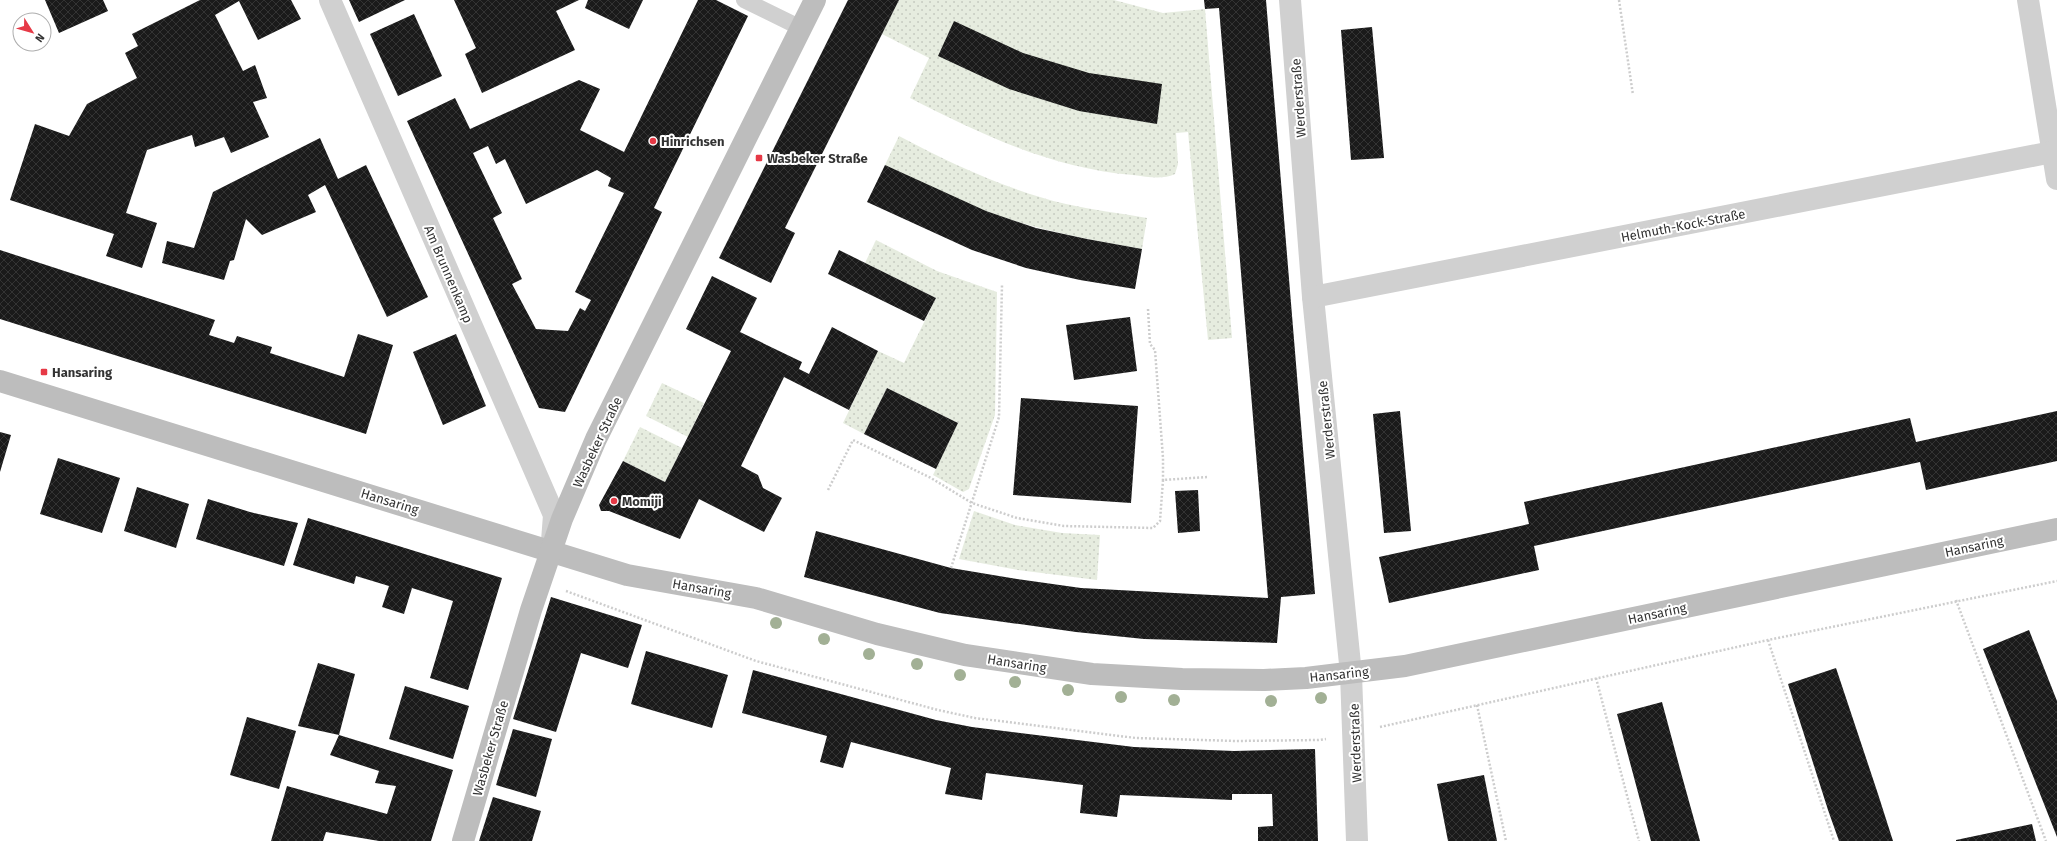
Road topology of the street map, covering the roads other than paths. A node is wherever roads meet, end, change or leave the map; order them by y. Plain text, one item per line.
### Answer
1 (330, 0) edge
2 (744, 0) edge
3 (815, 0) edge
4 (1290, 0) edge
5 (2028, 0) edge
6 (801, 28) junction
7 (2052, 152) junction
8 (2057, 179) edge
9 (1313, 297) junction
10 (0, 381) edge
11 (2057, 529) edge
12 (551, 550) junction
13 (1352, 674) junction
14 (463, 841) edge
15 (1358, 841) edge

1 - 12 street, Am Brunnenkamp
2 - 6 lane
3 - 6 main road, Wasbeker Straße
4 - 9 street, Werderstraße
5 - 7 street
6 - 12 main road, Wasbeker Straße
7 - 8 street
7 - 9 street, Helmuth-Kock-Straße
9 - 13 street, Werderstraße
10 - 12 main road, Hansaring
11 - 13 main road, Hansaring
12 - 13 main road, Hansaring
12 - 14 main road, Wasbeker Straße
13 - 15 street, Werderstraße

